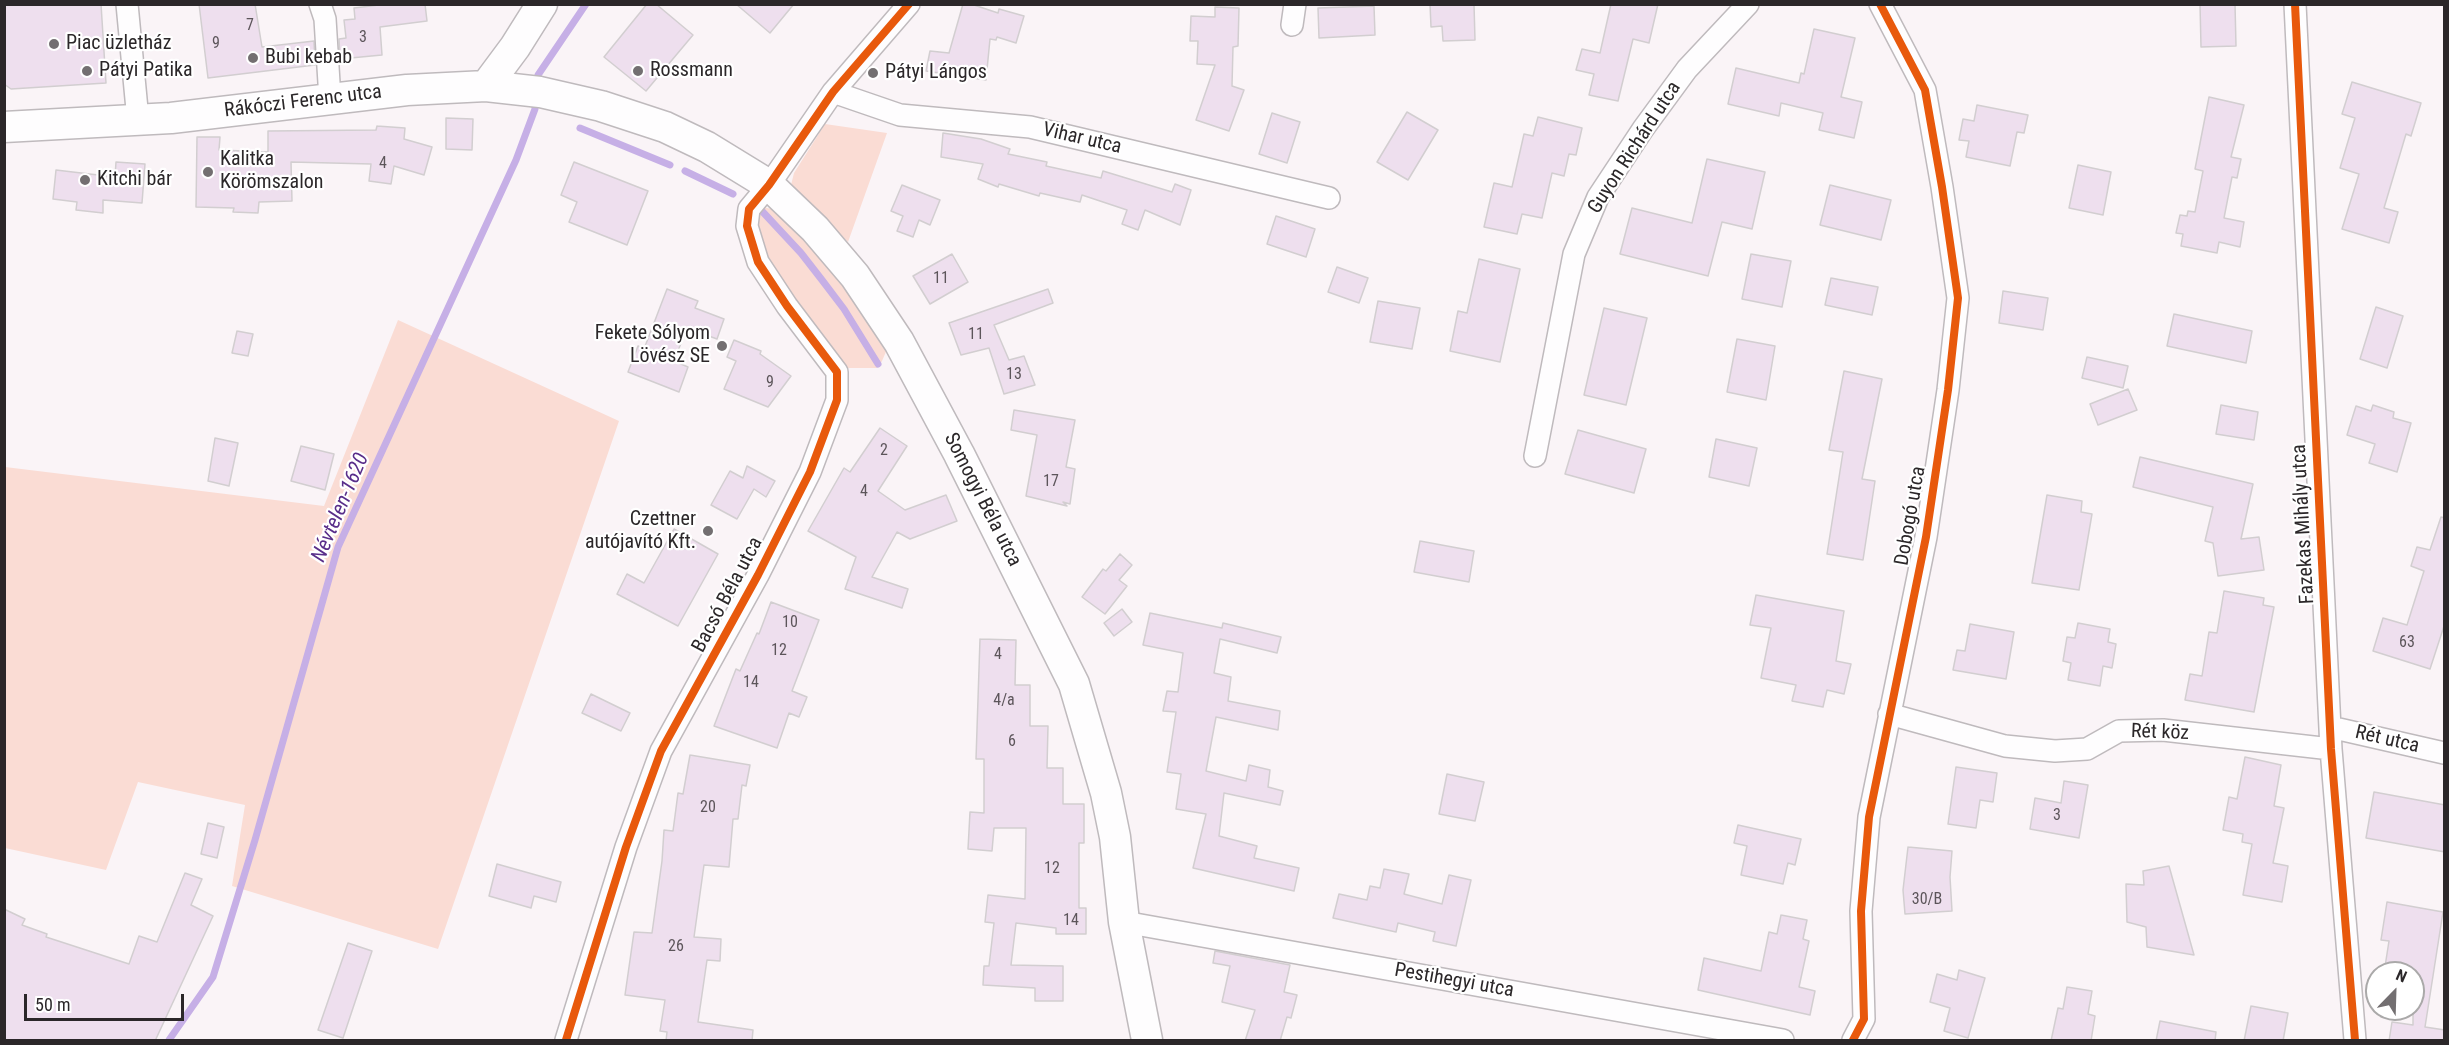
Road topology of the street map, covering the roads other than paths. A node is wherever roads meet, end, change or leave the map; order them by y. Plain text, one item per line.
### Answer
1 (127, 4) edge
2 (320, 4) edge
3 (542, 4) edge
4 (909, 4) edge
5 (1295, 4) edge
6 (1748, 4) edge
7 (1880, 4) edge
8 (2295, 4) edge
9 (1292, 26) dead end
10 (498, 88) junction
11 (833, 92) junction
12 (330, 99) junction
13 (601, 106) joint
14 (138, 120) junction
15 (4, 127) edge
16 (769, 185) junction
17 (1329, 198) dead end
18 (1535, 456) dead end
19 (1889, 714) junction
20 (2330, 727) junction
21 (2331, 749) junction
22 (2445, 753) edge
23 (1125, 922) junction
24 (566, 1041) edge
25 (1146, 1041) edge
26 (1783, 1041) edge
27 (1853, 1041) edge
28 (2355, 1041) edge

1 - 14 street
2 - 12 street
3 - 10 main road
4 - 11 street, Bacsó Béla utca
5 - 9 street
6 - 18 street, Guyon Richárd utca
7 - 19 street, Dobogó utca
8 - 20 street, Fazekas Mihály utca
10 - 12 main road, Rákóczi Ferenc utca
10 - 13 main road, Rákóczi Ferenc utca
11 - 16 street, Bacsó Béla utca
11 - 17 street, Vihar utca
12 - 14 main road, Rákóczi Ferenc utca
13 - 16 main road, Somogyi Béla utca
14 - 15 main road, Rákóczi Ferenc utca
16 - 23 main road, Somogyi Béla utca
16 - 24 street, Bacsó Béla utca
19 - 21 street, Rét köz
19 - 27 street, Dobogó utca
20 - 21 street, Fazekas Mihály utca
20 - 22 street, Rét utca
21 - 28 street, Fazekas Mihály utca
23 - 25 main road, Somogyi Béla utca
23 - 26 street, Pestihegyi utca

